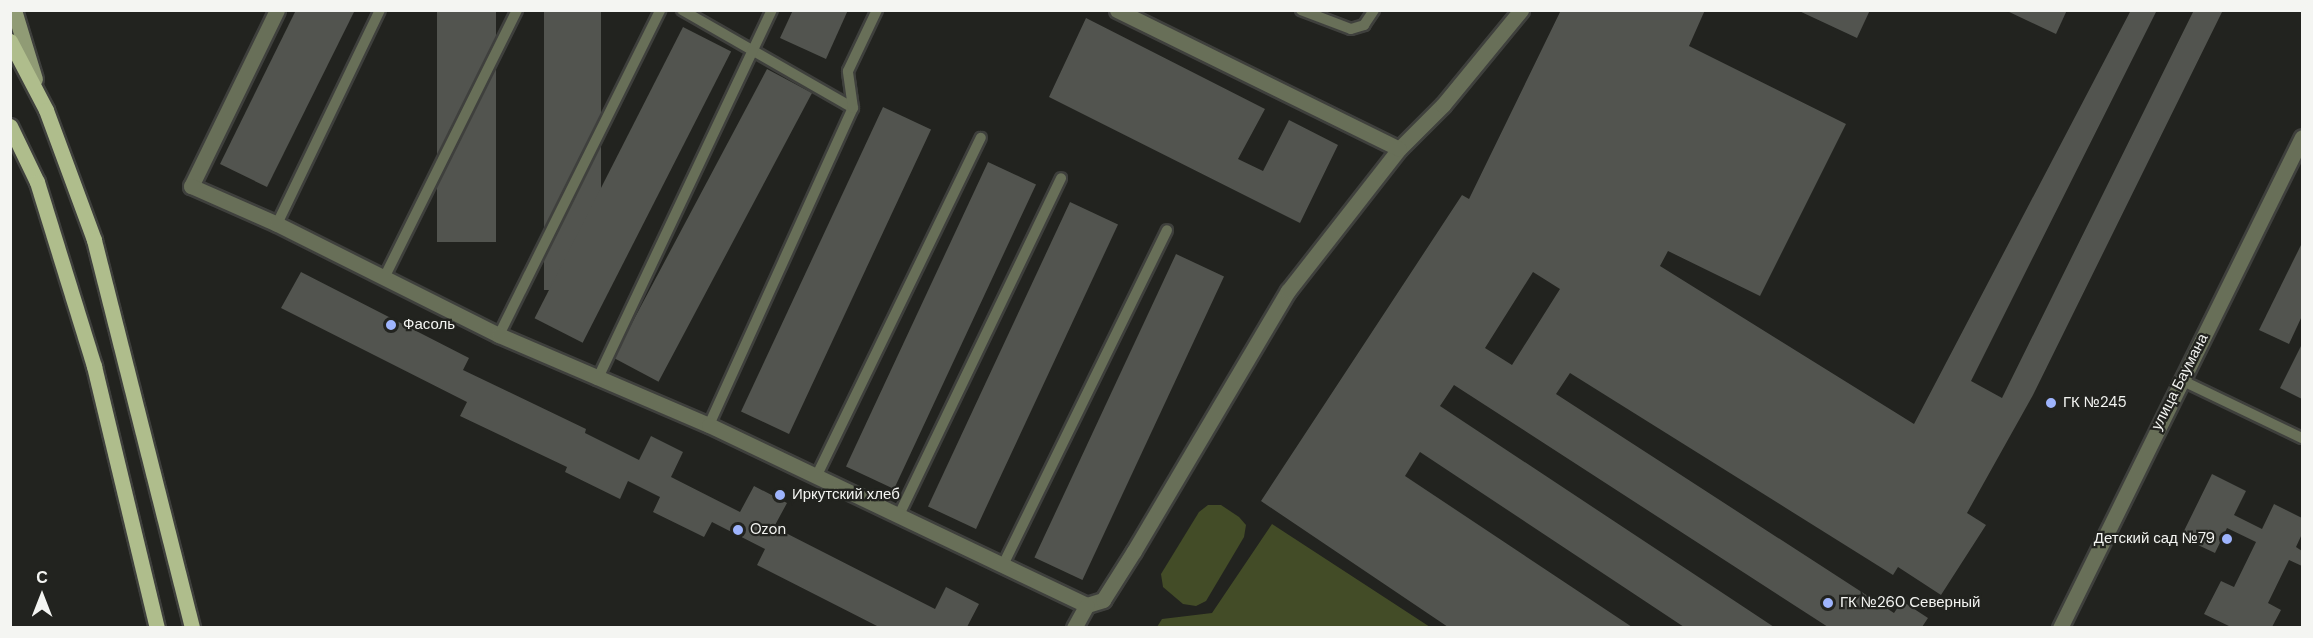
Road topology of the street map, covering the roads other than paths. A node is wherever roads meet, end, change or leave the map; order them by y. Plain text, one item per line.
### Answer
1 (14, 10) edge
2 (277, 10) edge
3 (380, 10) edge
4 (517, 10) edge
5 (660, 10) edge
6 (682, 10) edge
7 (772, 10) edge
8 (877, 10) edge
9 (1117, 10) edge
10 (1301, 10) edge
11 (1374, 10) edge
12 (1521, 10) edge
13 (10, 41) edge
14 (754, 51) junction
15 (853, 108) junction
16 (46, 110) junction
17 (10, 126) edge
18 (2302, 137) edge
19 (981, 138) dead end
20 (1399, 149) junction
21 (1061, 178) dead end
22 (277, 224) junction
23 (1167, 231) dead end
24 (384, 278) junction
25 (499, 335) junction
26 (597, 380) junction
27 (2181, 380) junction
28 (709, 425) junction
29 (2302, 438) edge
30 (817, 475) junction
31 (898, 517) junction
32 (1002, 567) junction
33 (1087, 605) junction
34 (157, 627) edge
35 (192, 627) edge
36 (1074, 627) edge
37 (2060, 627) edge

1 - 16 main road
2 - 22 street
3 - 22 lane
4 - 24 lane
5 - 25 lane
6 - 14 lane
7 - 14 lane
8 - 15 lane
9 - 20 street
10 - 11 lane
12 - 20 street
13 - 16 main road
14 - 15 lane
14 - 26 lane
15 - 28 lane
16 - 35 main road
17 - 34 main road
18 - 27 street, улица Баумана
19 - 30 lane
20 - 33 street
21 - 31 lane
22 - 24 street
23 - 32 lane
24 - 25 street
25 - 26 street
26 - 28 street
27 - 29 lane
27 - 37 street, улица Баумана
28 - 30 street
30 - 31 street
31 - 32 street
32 - 33 street
33 - 36 street

